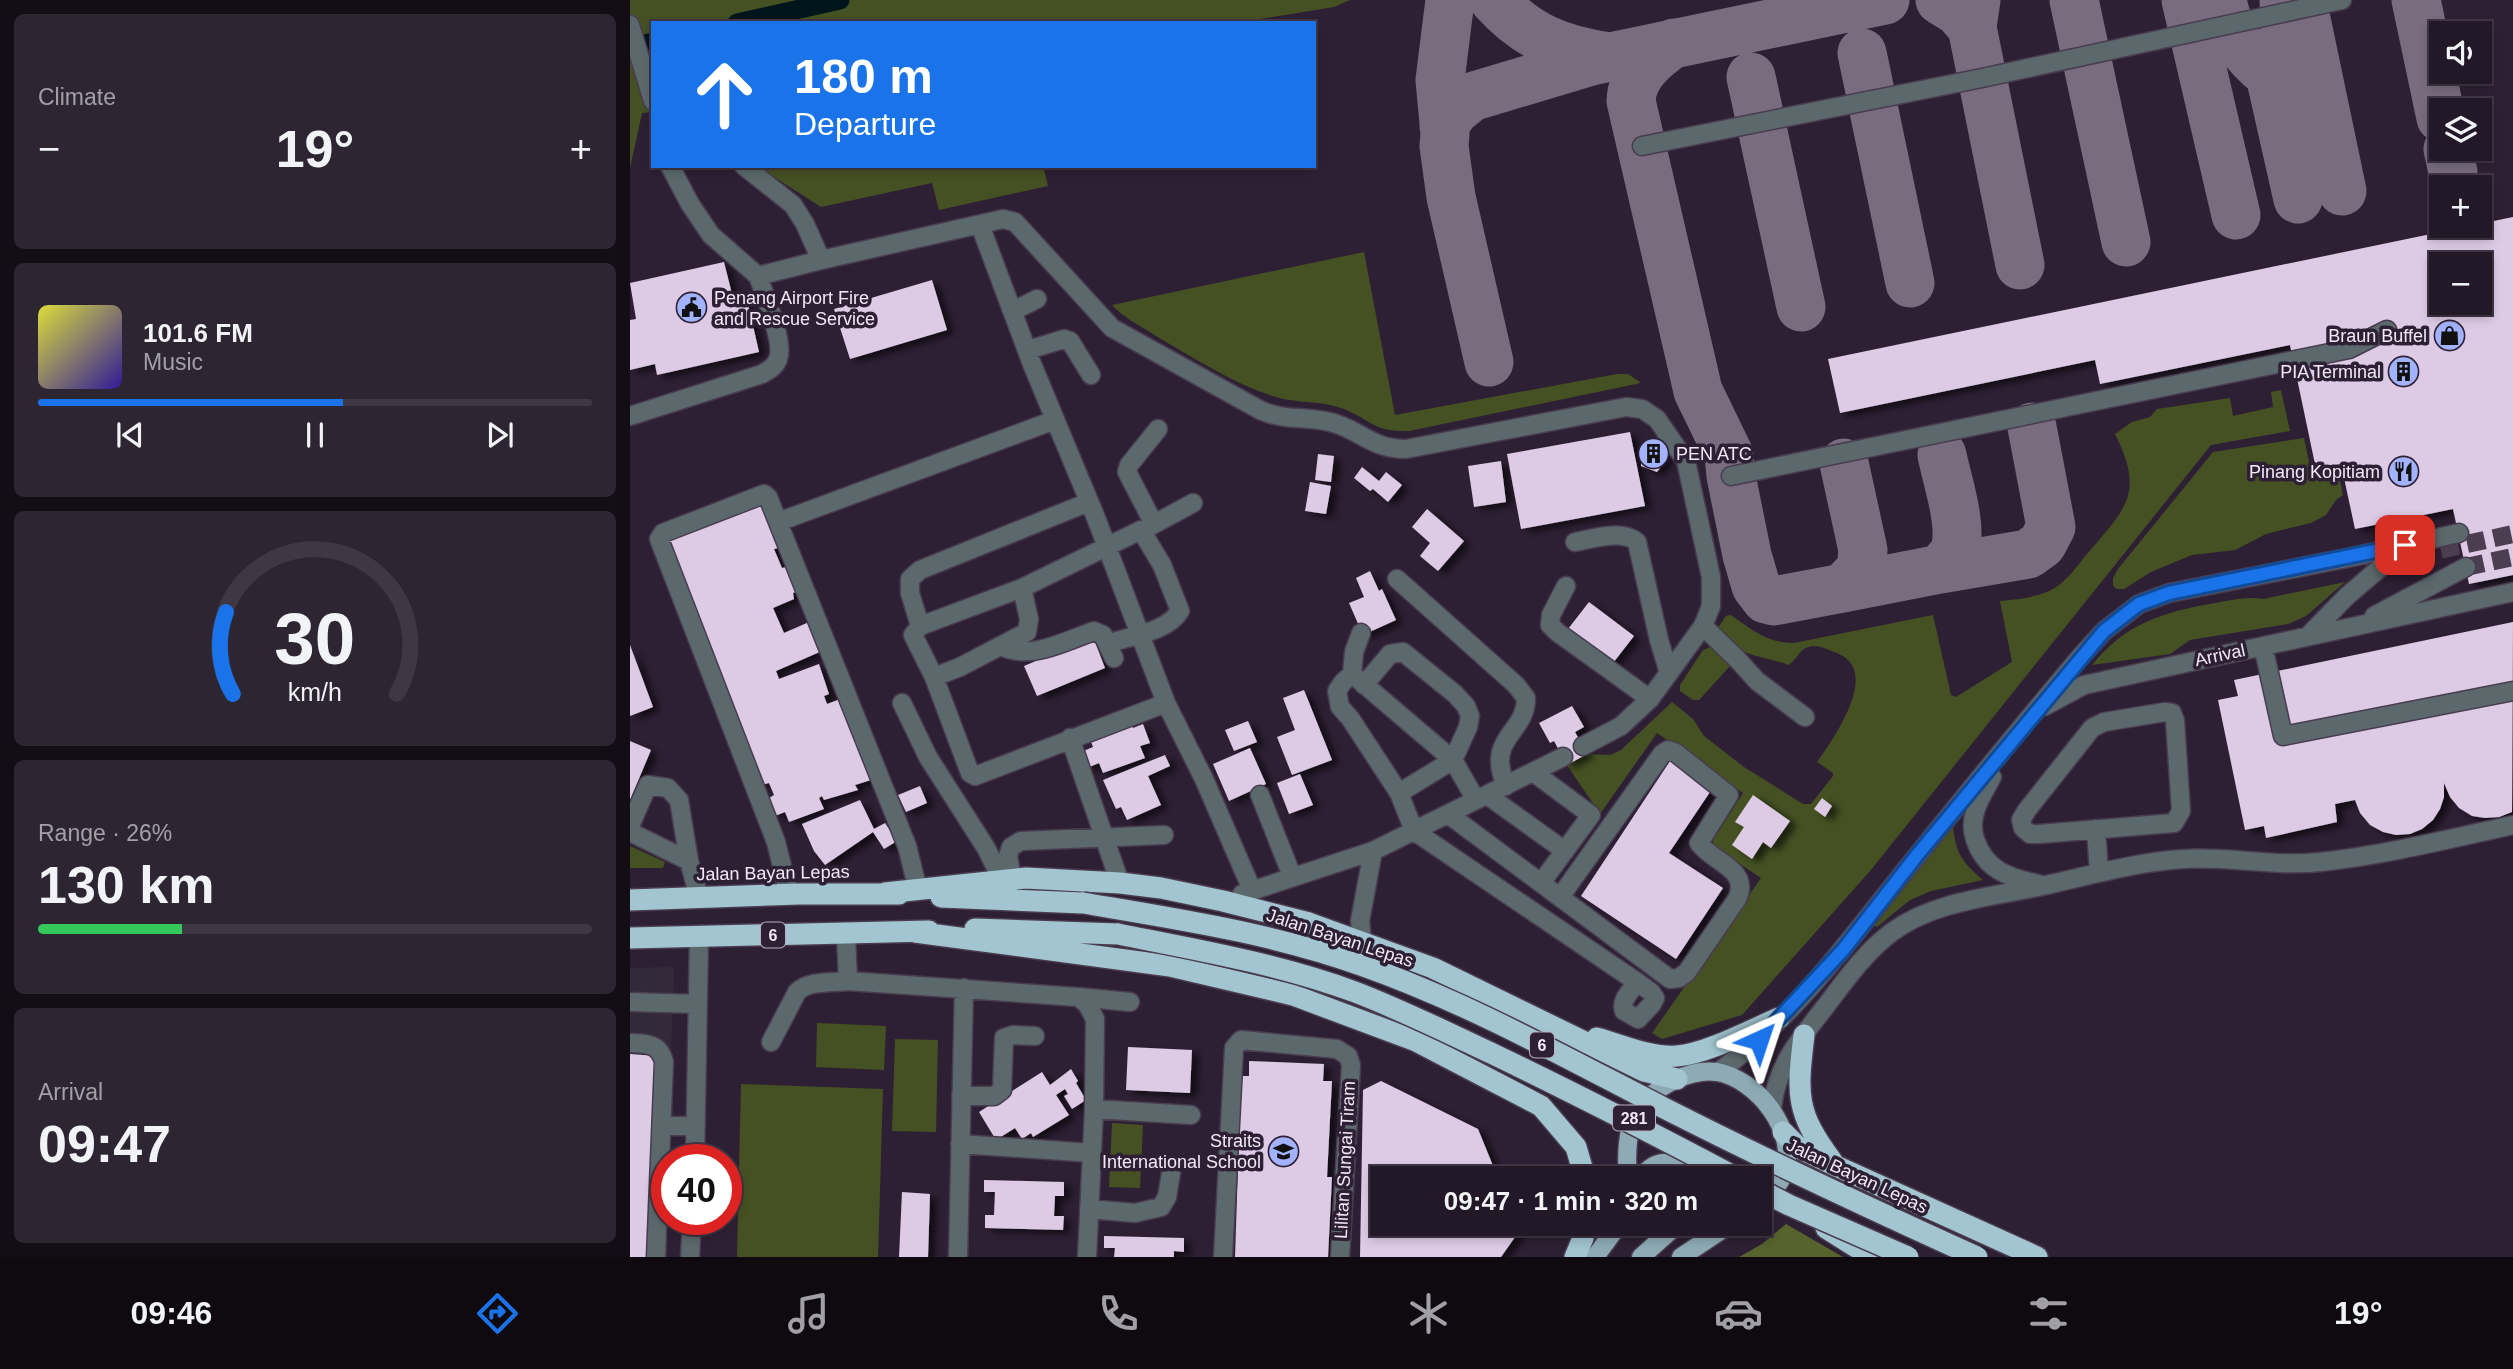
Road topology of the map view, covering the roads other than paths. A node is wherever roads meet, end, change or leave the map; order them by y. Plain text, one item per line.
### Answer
1 (2342, 0) edge
2 (631, 30) edge
3 (651, 95) edge
4 (1643, 146) dead end
5 (671, 168) edge
6 (747, 168) edge
7 (980, 225) junction
8 (821, 260) junction
9 (758, 276) junction
10 (1037, 299) dead end
11 (1013, 311) junction
12 (2387, 330) dead end
13 (1028, 350) junction
14 (1091, 375) dead end
15 (630, 416) edge
16 (1055, 420) junction
17 (1158, 429) dead end
18 (1731, 476) dead end
19 (1089, 502) junction
20 (1193, 503) dead end
21 (778, 522) junction
22 (1148, 527) junction
23 (2459, 533) dead end
24 (1575, 542) dead end
25 (1106, 547) junction
26 (2388, 561) tunnel mouth
27 (2466, 567) tunnel mouth
28 (1397, 579) dead end
29 (1566, 586) dead end
30 (1022, 589) junction
31 (2513, 592) edge
32 (920, 626) junction
33 (1703, 626) junction
34 (2355, 626) junction
35 (1141, 633) junction
36 (1361, 633) dead end
37 (2308, 636) junction
38 (1000, 646) junction
39 (2263, 646) junction
40 (1670, 673) junction
41 (934, 677) junction
42 (1358, 680) junction
43 (2513, 691) edge
44 (1650, 699) junction
45 (902, 703) dead end
46 (1166, 703) junction
47 (2037, 711) junction
48 (1805, 717) dead end
49 (1070, 738) junction
50 (2008, 745) junction
51 (1583, 746) dead end
52 (1563, 757) dead end
53 (1453, 760) junction
54 (1533, 772) junction
55 (1506, 786) junction
56 (1399, 793) junction
57 (1260, 795) dead end
58 (1482, 797) junction
59 (1448, 814) junction
60 (1591, 815) junction
61 (2513, 825) edge
62 (630, 826) edge
63 (1610, 827) junction
64 (2096, 829) junction
65 (1414, 831) junction
66 (630, 832) edge
67 (1164, 835) dead end
68 (1106, 838) junction
69 (1565, 850) junction
70 (1373, 851) junction
71 (689, 860) junction
72 (2099, 872) junction
73 (1292, 876) junction
74 (1007, 880) junction
75 (1119, 883) junction
76 (1541, 883) junction
77 (2045, 886) junction
78 (918, 890) junction
79 (1252, 890) junction
80 (885, 893) junction
81 (789, 894) junction
82 (699, 897) junction
83 (1560, 897) junction
84 (630, 900) edge
85 (1223, 901) junction
86 (915, 932) junction
87 (846, 935) junction
88 (699, 936) junction
89 (630, 938) edge
90 (1362, 940) junction
91 (848, 981) junction
92 (1637, 982) dead end
93 (964, 988) junction
94 (1078, 997) junction
95 (630, 1002) edge
96 (1129, 1002) dead end
97 (698, 1004) junction
98 (1779, 1018) junction
99 (1551, 1024) junction
100 (1804, 1035) junction
101 (1035, 1036) dead end
102 (771, 1042) dead end
103 (630, 1043) edge
104 (1718, 1072) junction
105 (1677, 1079) junction
106 (961, 1096) junction
107 (1772, 1108) junction
108 (1094, 1109) junction
109 (1191, 1115) dead end
110 (663, 1126) junction
111 (696, 1126) junction
112 (1783, 1132) junction
113 (695, 1144) edge
114 (960, 1144) junction
115 (1092, 1153) junction
116 (1582, 1166) edge
117 (1628, 1166) edge
118 (1651, 1166) edge
119 (1675, 1166) edge
120 (1714, 1166) edge
121 (1836, 1166) junction
122 (1171, 1173) dead end
123 (1772, 1190) edge
124 (1772, 1196) edge
125 (1789, 1205) junction
126 (1090, 1209) junction
127 (691, 1235) edge
128 (1583, 1236) edge
129 (1610, 1236) edge
130 (1664, 1236) edge
131 (1712, 1236) edge
132 (656, 1257) edge
133 (690, 1257) edge
134 (958, 1257) edge
135 (1087, 1257) edge
136 (1223, 1257) edge
137 (1340, 1257) edge
138 (1575, 1257) edge
139 (1595, 1257) edge
140 (1641, 1257) edge
141 (1681, 1257) edge
142 (1872, 1257) edge
143 (1908, 1257) edge
144 (1977, 1257) edge
145 (2037, 1257) edge

1 - 4 street
2 - 3 street
5 - 9 street
6 - 8 street
7 - 8 street
7 - 11 street
7 - 33 street
8 - 9 street
9 - 15 street
10 - 11 street
11 - 13 street
12 - 18 street
13 - 14 street
13 - 16 street
16 - 19 street
16 - 21 street
17 - 22 street
19 - 25 street
19 - 32 street
20 - 22 street
21 - 78 street
21 - 81 street
22 - 25 street
22 - 35 street
23 - 47 street
24 - 40 street
25 - 30 street
25 - 35 street
26 - 37 street
27 - 34 street, Arrival
28 - 55 street
29 - 44 street
30 - 32 street
30 - 38 street
31 - 34 street, Arrival
32 - 41 street
33 - 40 street
33 - 48 street
34 - 37 street, Arrival
35 - 38 street
35 - 46 street
36 - 42 street
37 - 39 street, Arrival
38 - 41 street
39 - 43 street
39 - 47 street, Arrival
40 - 44 street
41 - 49 street
42 - 53 street
42 - 53 street
42 - 56 street
44 - 51 street
45 - 74 street
46 - 49 street
46 - 79 street
47 - 50 street
49 - 68 street
50 - 77 street
50 - 98 street
52 - 54 street
53 - 56 street
53 - 58 street
54 - 55 street
54 - 60 street
55 - 58 street
56 - 65 street
57 - 73 street
58 - 59 street
58 - 69 street
59 - 65 street
59 - 76 street
60 - 63 street
60 - 69 street
61 - 72 street
62 - 71 street
63 - 83 street
63 - 83 street
64 - 64 street
64 - 72 street
65 - 70 street
65 - 92 street
66 - 71 street
67 - 68 street
68 - 74 street
68 - 75 street
69 - 76 street
70 - 73 street
70 - 90 street
71 - 82 street
72 - 77 street
73 - 79 street
74 - 75 highway
74 - 78 highway
75 - 85 highway
76 - 83 street
77 - 100 street
78 - 80 highway
79 - 85 street
80 - 81 highway, Jalan Bayan Lepas / 6
80 - 144 highway, Jalan Bayan Lepas / 6, bridge
81 - 82 highway, Jalan Bayan Lepas / 6
82 - 84 highway, Jalan Bayan Lepas / 6
85 - 90 highway
86 - 87 highway, 6
86 - 116 highway
86 - 120 highway, 6, bridge
87 - 88 highway, 6
87 - 91 street
88 - 89 highway, 6
88 - 97 street
90 - 99 highway
91 - 93 street
91 - 102 street
93 - 94 street
93 - 106 street
94 - 96 street
94 - 108 street
95 - 97 street
97 - 111 street
98 - 99 highway
98 - 104 street
99 - 105 highway
100 - 107 street
100 - 121 highway
101 - 106 street
103 - 110 street
104 - 105 main road, 281
104 - 107 main road
105 - 117 main road, 281
106 - 114 street
107 - 112 main road
108 - 109 street
108 - 115 street
110 - 111 street
110 - 132 street
111 - 113 street
112 - 121 highway
112 - 123 main road
114 - 115 street
114 - 134 street
115 - 126 street
118 - 119 main road
121 - 145 highway
122 - 126 street
124 - 125 highway, bridge
125 - 142 highway, bridge
125 - 143 highway, bridge
126 - 135 street
127 - 133 street
128 - 138 highway
129 - 139 main road
130 - 140 main road
131 - 141 main road
136 - 137 street, Lilitan Sungai Tiram

